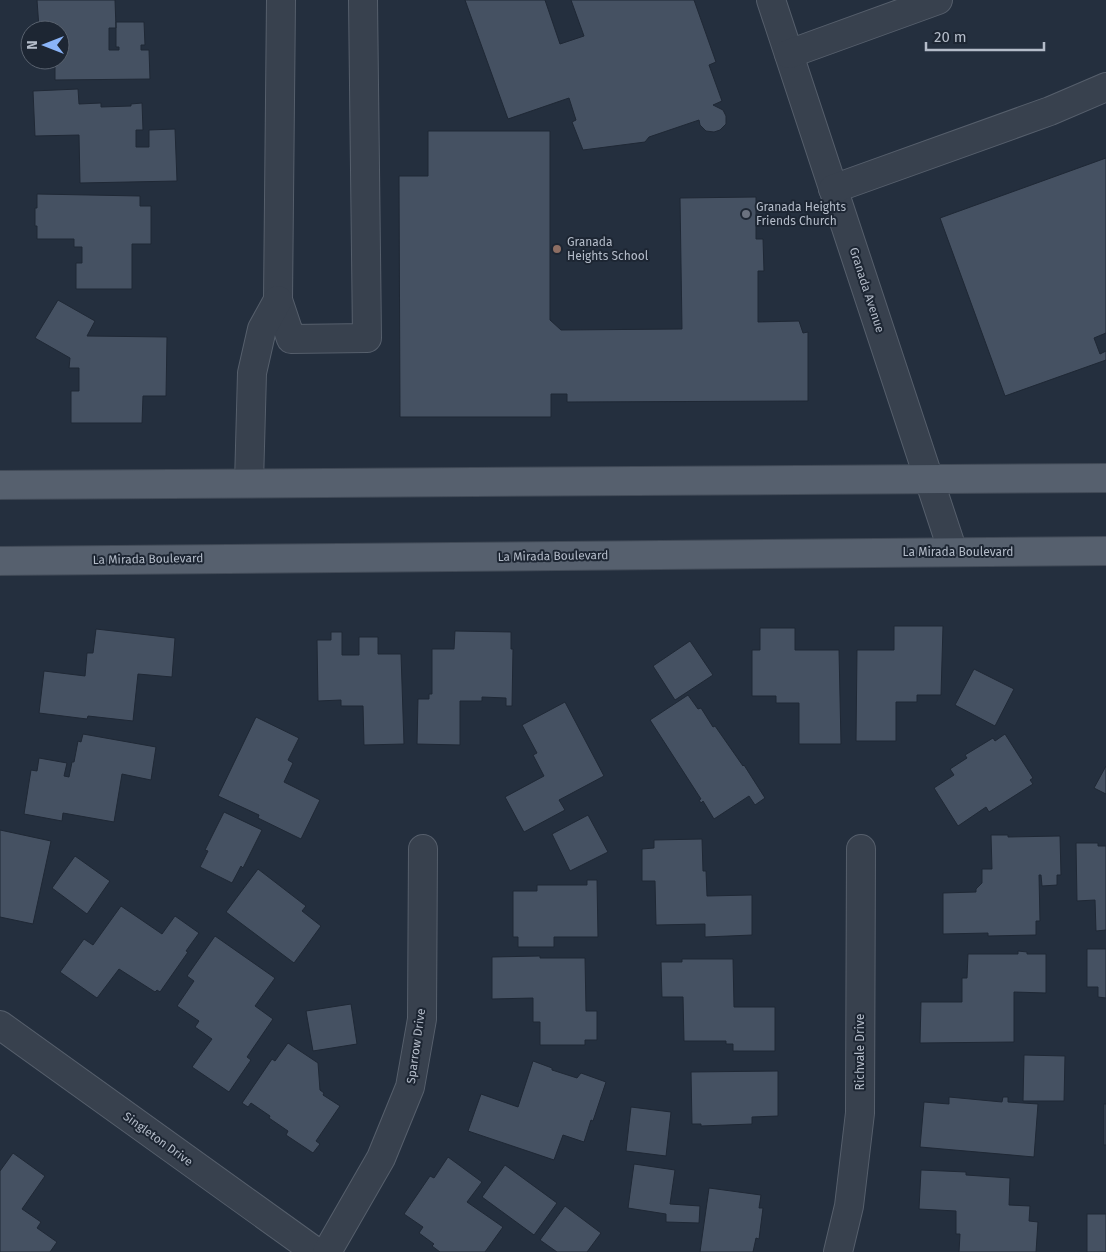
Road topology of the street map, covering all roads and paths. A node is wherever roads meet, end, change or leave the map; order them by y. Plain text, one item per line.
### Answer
1 (281, 0) edge
2 (364, 0) edge
3 (771, 0) edge
4 (938, 0) edge
5 (789, 54) junction
6 (1106, 87) edge
7 (833, 190) junction
8 (278, 300) junction
9 (1106, 478) edge
10 (929, 480) junction
11 (249, 483) junction
12 (0, 485) edge
13 (1106, 551) edge
14 (953, 552) junction
15 (0, 561) edge
16 (423, 849) dead end
17 (861, 849) dead end
18 (0, 1025) edge
19 (316, 1252) edge
20 (327, 1252) edge
21 (838, 1252) edge

1 - 8 street
2 - 8 street
3 - 5 street, Granada Avenue
4 - 5 street
5 - 7 street, Granada Avenue
6 - 7 street
7 - 10 street, Granada Avenue
8 - 11 street
9 - 10 main road
10 - 11 main road
10 - 14 street, Granada Avenue
11 - 12 main road
13 - 14 main road, La Mirada Boulevard
14 - 15 main road, La Mirada Boulevard
16 - 20 street, Sparrow Drive
17 - 21 street, Richvale Drive
18 - 19 street, Singleton Drive

